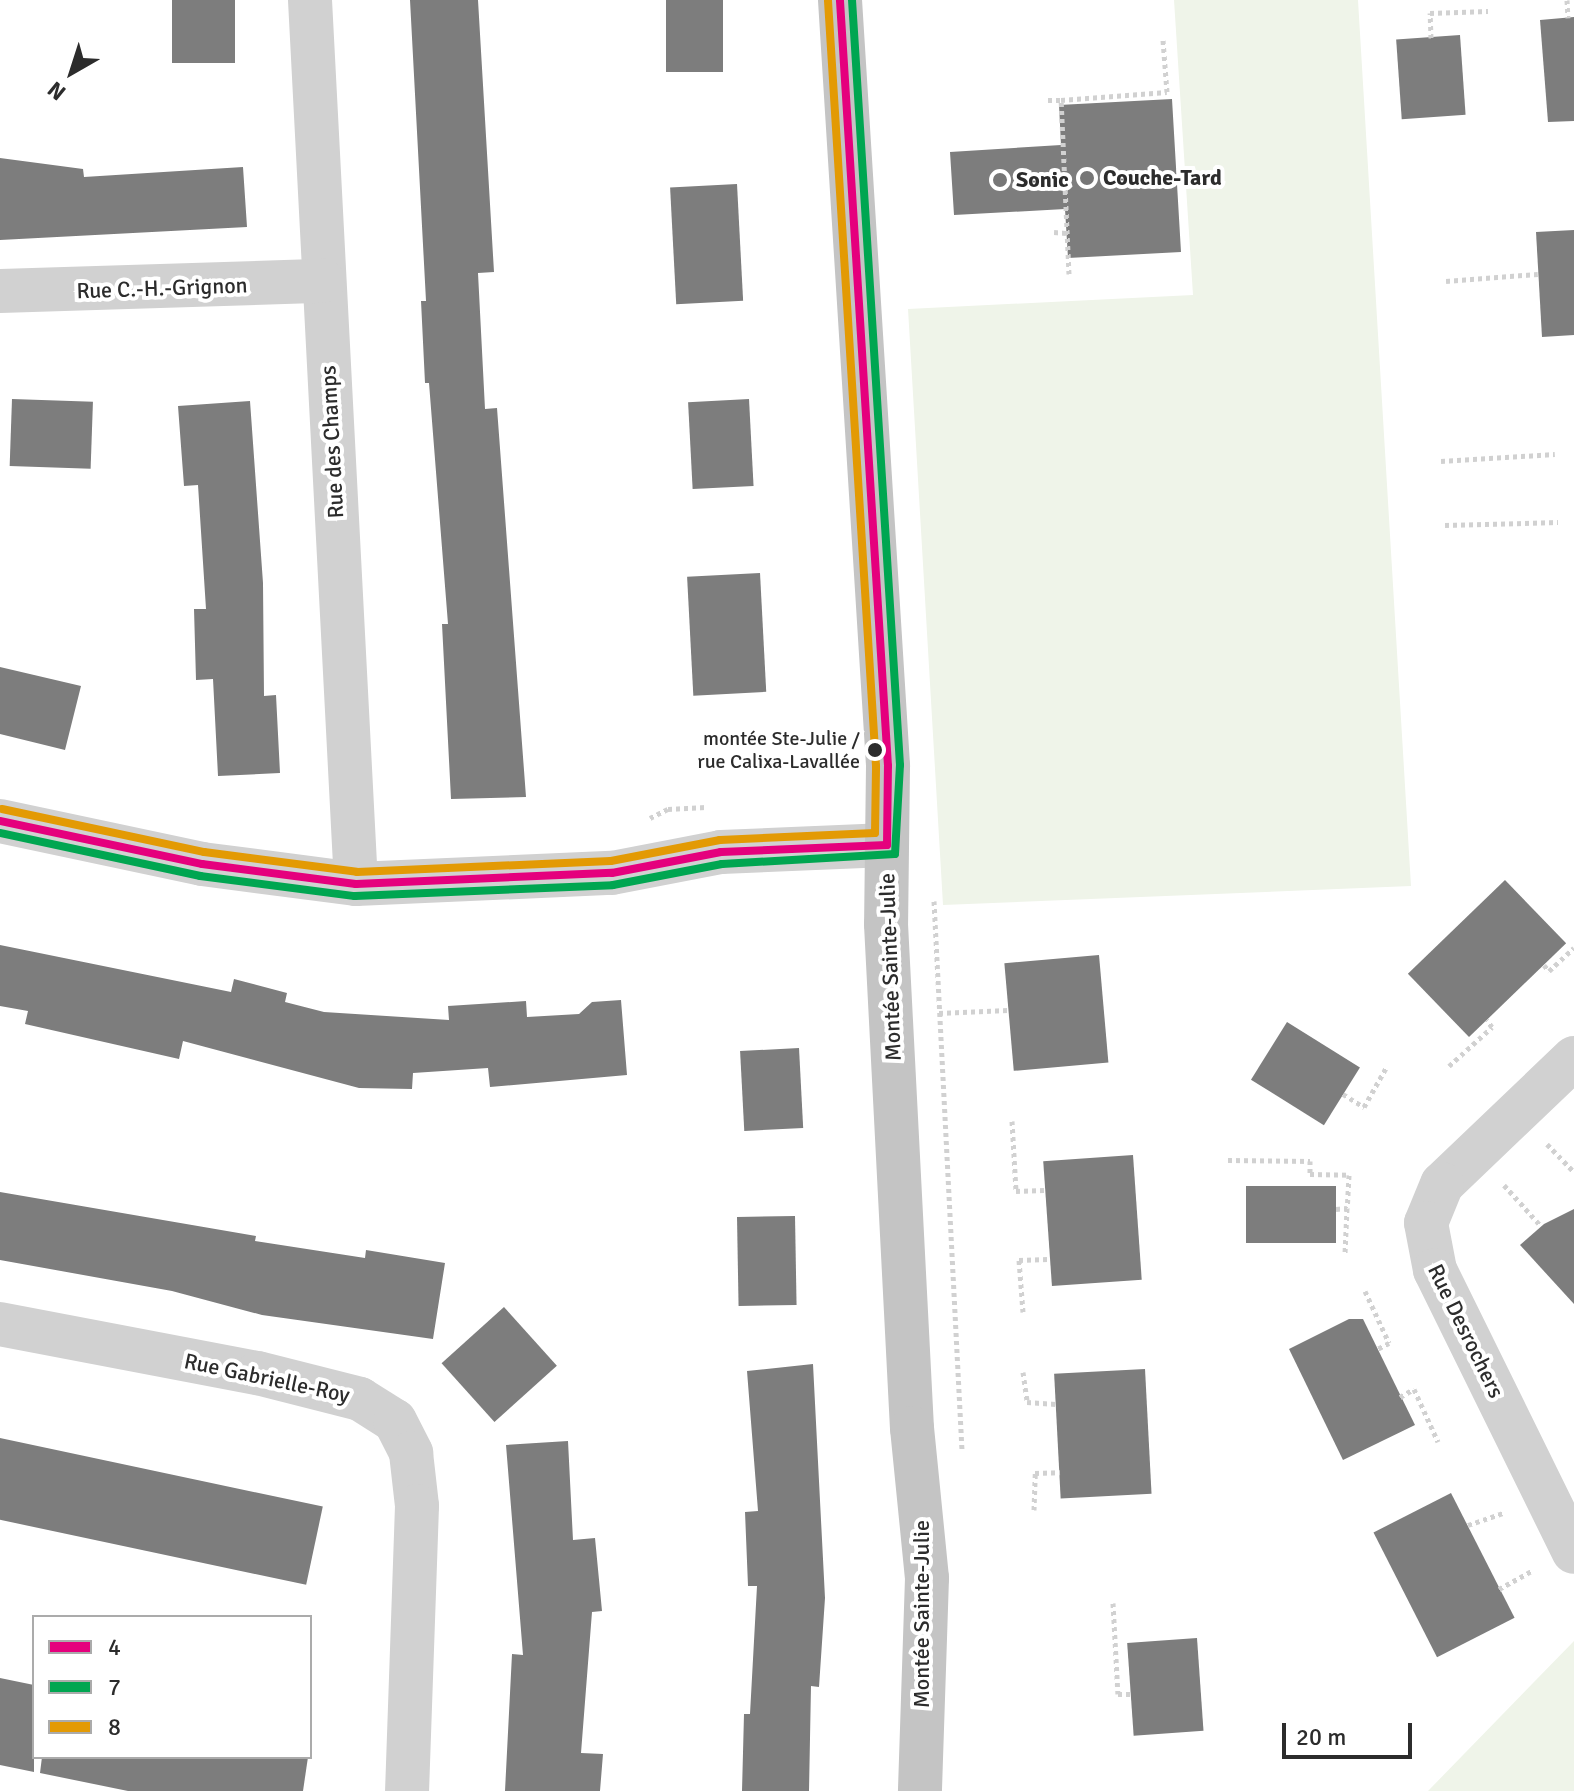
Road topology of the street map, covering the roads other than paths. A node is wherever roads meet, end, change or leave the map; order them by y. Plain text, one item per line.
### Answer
1 (310, 0) edge
2 (840, 0) edge
3 (323, 281) junction
4 (0, 291) edge
5 (0, 821) edge
6 (887, 845) junction
7 (356, 884) junction
8 (1574, 1058) edge
9 (0, 1324) edge
10 (1558, 1559) edge
11 (407, 1791) edge
12 (920, 1791) edge

1 - 3 street, Rue des Champs
2 - 6 main road, Montée Sainte-Julie
3 - 4 street, Rue C.-H.-Grignon
3 - 7 street, Rue des Champs
5 - 7 street
6 - 7 street
6 - 12 main road, Montée Sainte-Julie
8 - 10 street, Rue Desrochers
9 - 11 street, Rue Gabrielle-Roy

